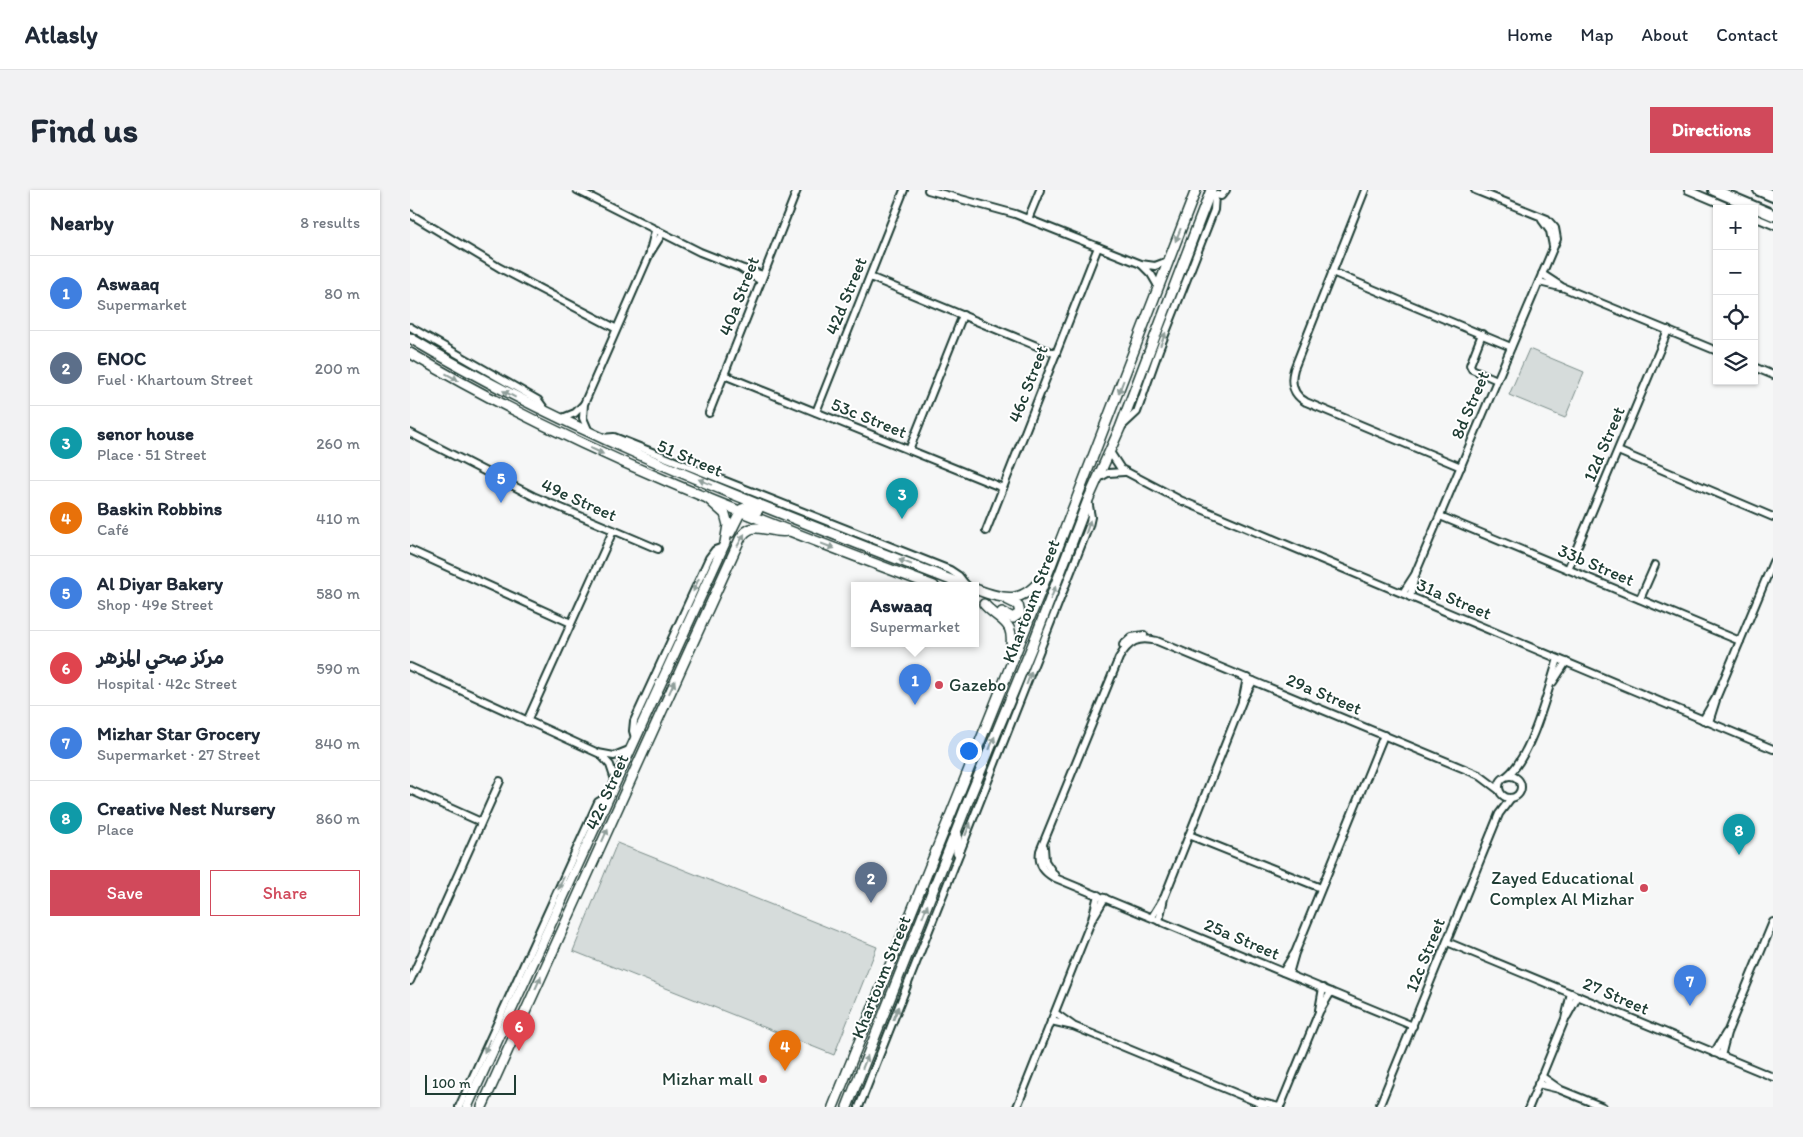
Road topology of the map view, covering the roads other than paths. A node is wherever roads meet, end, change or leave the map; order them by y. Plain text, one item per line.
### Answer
1 (577, 190) edge
2 (797, 190) edge
3 (904, 190) edge
4 (928, 190) edge
5 (1040, 190) edge
6 (1196, 190) edge
7 (1365, 190) edge
8 (1475, 190) edge
9 (1688, 190) edge
10 (1714, 190) edge
11 (1759, 190) edge
12 (1212, 192) edge
13 (1226, 192) edge
14 (1773, 196) edge
15 (1724, 205) edge
16 (1214, 210) junction
17 (410, 214) edge
18 (1773, 215) edge
19 (1028, 219) junction
20 (1758, 219) edge
21 (1773, 225) edge
22 (655, 231) junction
23 (662, 234) junction
24 (1098, 247) junction
25 (650, 252) junction
26 (1168, 261) junction
27 (1140, 264) junction
28 (1332, 272) junction
29 (1542, 274) junction
30 (870, 277) junction
31 (762, 278) junction
32 (1539, 282) junction
33 (1158, 286) junction
34 (1562, 287) junction
35 (963, 316) junction
36 (410, 326) edge
37 (615, 328) junction
38 (1668, 330) junction
39 (1482, 334) junction
40 (410, 338) edge
41 (1511, 347) junction
42 (1713, 349) edge
43 (410, 353) edge
44 (1056, 354) junction
45 (1758, 369) edge
46 (724, 375) junction
47 (1773, 375) edge
48 (1497, 380) junction
49 (584, 404) junction
50 (546, 412) junction
51 (816, 412) junction
52 (709, 413) dead end
53 (560, 419) junction
54 (1120, 428) junction
55 (410, 433) edge
56 (590, 433) junction
57 (601, 438) junction
58 (909, 450) junction
59 (1618, 451) junction
60 (1110, 452) junction
61 (1460, 467) junction
62 (1088, 471) junction
63 (1125, 472) junction
64 (1099, 478) junction
65 (1003, 488) junction
66 (705, 496) junction
67 (1088, 500) junction
68 (740, 512) junction
69 (1440, 516) junction
70 (1773, 517) edge
71 (822, 529) junction
72 (614, 531) junction
73 (788, 531) junction
74 (986, 531) dead end
75 (1071, 544) junction
76 (724, 545) junction
77 (658, 549) dead end
78 (410, 550) edge
79 (1773, 562) edge
80 (1051, 565) junction
81 (1655, 565) dead end
82 (712, 568) junction
83 (1568, 569) junction
84 (1416, 572) junction
85 (923, 582) edge
86 (957, 582) edge
87 (964, 582) edge
88 (719, 590) junction
89 (979, 590) edge
90 (1403, 594) junction
91 (1410, 597) junction
92 (1006, 599) junction
93 (1640, 599) junction
94 (980, 602) edge
95 (572, 623) junction
96 (1740, 641) junction
97 (1558, 659) junction
98 (1566, 662) junction
99 (410, 667) edge
100 (1007, 672) junction
101 (1250, 680) junction
102 (1552, 683) junction
103 (527, 721) junction
104 (1706, 721) junction
105 (1384, 735) junction
106 (635, 738) junction
107 (1773, 749) edge
108 (629, 750) junction
109 (598, 753) junction
110 (1522, 757) junction
111 (1479, 775) junction
112 (1505, 777) junction
113 (616, 780) junction
114 (500, 781) dead end
115 (1519, 781) junction
116 (410, 790) edge
117 (1499, 792) junction
118 (958, 795) junction
119 (608, 796) junction
120 (1511, 798) junction
121 (969, 800) junction
122 (1499, 814) junction
123 (481, 822) junction
124 (957, 830) junction
125 (1189, 834) junction
126 (958, 853) junction
127 (1042, 860) joint
128 (1321, 888) junction
129 (1101, 896) junction
130 (1164, 898) junction
131 (1152, 917) junction
132 (1159, 920) junction
133 (1773, 922) edge
134 (1447, 942) junction
135 (1286, 973) junction
136 (410, 981) edge
137 (1323, 988) junction
138 (1331, 992) junction
139 (1575, 995) junction
140 (1318, 1012) junction
141 (1055, 1013) junction
142 (1051, 1021) junction
143 (1073, 1026) junction
144 (1412, 1026) junction
145 (1727, 1032) junction
146 (1714, 1053) junction
147 (1721, 1056) junction
148 (1541, 1076) junction
149 (1773, 1077) edge
150 (1538, 1084) junction
151 (1561, 1090) junction
152 (1256, 1102) junction
153 (459, 1107) edge
154 (467, 1107) edge
155 (482, 1107) edge
156 (833, 1107) edge
157 (847, 1107) edge
158 (859, 1107) edge
159 (1017, 1107) edge
160 (1264, 1107) edge
161 (1280, 1107) edge
162 (1379, 1107) edge
163 (1529, 1107) edge
164 (1603, 1107) edge

1 - 22 street
2 - 31 street, 40a Street
3 - 30 street, 42d Street
4 - 19 street
5 - 19 street
6 -> 26 street, Khartoum Street
7 - 28 street
8 - 29 street, 8d Street
9 - 15 street
10 - 18 main road
11 - 14 main road
12 - 13 street
12 - 16 street
12 - 54 street, Khartoum Street
13 - 16 street
54 -> 16 street
17 - 37 street
19 - 24 street
20 - 21 street
22 - 23 street
22 - 25 street
23 - 25 street
23 - 31 street
24 - 27 street
24 - 44 street, 46c Street
25 - 37 street
26 - 27 street
26 - 33 street, Khartoum Street
27 - 33 street
28 - 39 street
28 - 61 street
29 - 32 street, 8d Street
29 - 34 street
30 - 35 street
30 - 51 street, 42d Street
31 - 46 street, 40a Street
32 - 34 street
32 - 41 street, 8d Street
33 -> 62 street, Khartoum Street
34 - 38 street
35 - 44 street
35 - 58 street
36 - 50 street
37 - 49 street
38 - 42 street
38 - 59 street, 12d Street
39 - 41 street
39 - 48 street
50 -> 40 street, 51 Street
41 - 48 street, 8d Street
43 -> 66 street, 51 Street
44 - 65 street, 46c Street
45 - 47 street
46 - 51 street, 53c Street
46 - 52 street, 40a Street
48 - 61 street, 8d Street
49 - 53 street
49 - 56 street
50 - 53 street, 51 Street
51 - 58 street, 53c Street
53 - 56 street, 51 Street
54 - 60 street, Khartoum Street
55 - 72 street, 49e Street
56 - 57 street, 51 Street
71 -> 57 street, 51 Street
57 - 87 street
58 - 65 street, 53c Street
59 - 70 street
59 - 83 street, 12d Street
60 - 63 street, 31a Street
60 - 64 street, Khartoum Street
61 - 69 street, 8d Street
62 - 75 street
62 - 80 street, Khartoum Street
63 - 64 street
63 - 90 street, 31a Street
64 - 67 street, Khartoum Street
65 - 74 street, 46c Street
66 - 68 street, 51 Street
66 - 76 street, 42c Street
67 - 75 street, Khartoum Street
126 -> 67 street
68 - 71 street
68 - 73 street, 51 Street
68 - 76 street
69 - 83 street, 33b Street
69 - 84 street, 8d Street
86 -> 71 street, 51 Street
72 - 77 street, 49e Street
72 - 95 street
73 -> 85 street, 51 Street
88 -> 73 street, 42c Street
121 -> 75 street, Khartoum Street
76 - 82 street, 42c Street
76 -> 106 street
78 - 95 street
79 - 96 street
80 - 92 street
80 - 100 street, Khartoum Street
81 - 93 street
82 - 88 street
82 - 106 street, 42c Street
83 - 93 street, 33b Street
84 - 90 street, 8d Street
84 - 91 street, 8d Street
155 -> 88 street, 42c Street
89 - 92 street
90 - 91 street, 31a Street
91 - 97 street, 31a Street
92 - 94 street
93 - 96 street, 33b Street
94 - 100 street
95 - 103 street
96 - 104 street
97 - 98 street, 31a Street
97 - 102 street
98 - 102 street
98 - 104 street, 31a Street
99 - 103 street
100 - 118 street, Khartoum Street
101 - 105 street, 29a Street
101 - 125 street
101 - 127 street, 29a Street
102 - 110 street
103 - 109 street
104 - 107 street, 31a Street
105 - 111 street, 29a Street
105 - 128 street
106 - 108 street, 42c Street
108 - 109 street
108 - 113 street, 42c Street
109 - 113 street
110 - 112 street
110 - 115 street
111 - 112 street, 29a Street
111 - 117 street, 29a Street
112 - 115 street
112 - 117 street
113 - 119 street, 42c Street
114 - 123 street
115 - 120 street
116 - 123 street
117 - 120 street
117 - 122 street, 12c Street
118 - 121 street
118 - 156 street, Khartoum Street
119 -> 153 street
119 - 154 street, 42c Street
120 - 122 street, 12c Street
121 - 124 street, Khartoum Street
122 - 134 street, 12c Street
123 - 136 street
124 - 126 street
157 -> 124 street, Khartoum Street
125 - 128 street
125 - 130 street
158 -> 126 street
127 - 129 street, 25a Street
128 - 135 street
129 - 131 street, 25a Street
129 - 141 street
130 - 131 street
130 - 132 street
131 - 132 street, 25a Street
132 - 135 street, 25a Street
133 - 145 street
134 - 139 street, 27 Street
134 - 144 street, 12c Street
135 - 137 street, 25a Street
137 - 138 street, 25a Street
137 - 140 street
138 - 140 street
138 - 144 street, 25a Street
139 - 146 street, 27 Street
139 - 148 street
140 - 161 street
141 - 142 street
141 - 143 street
142 - 143 street
142 - 159 street
143 - 152 street
144 - 162 street, 12c Street
145 - 146 street
145 - 147 street
146 - 147 street, 27 Street
147 - 149 street, 27 Street
148 - 150 street
148 - 151 street
150 - 151 street
150 - 163 street
151 - 164 street
152 - 160 street
152 - 161 street

